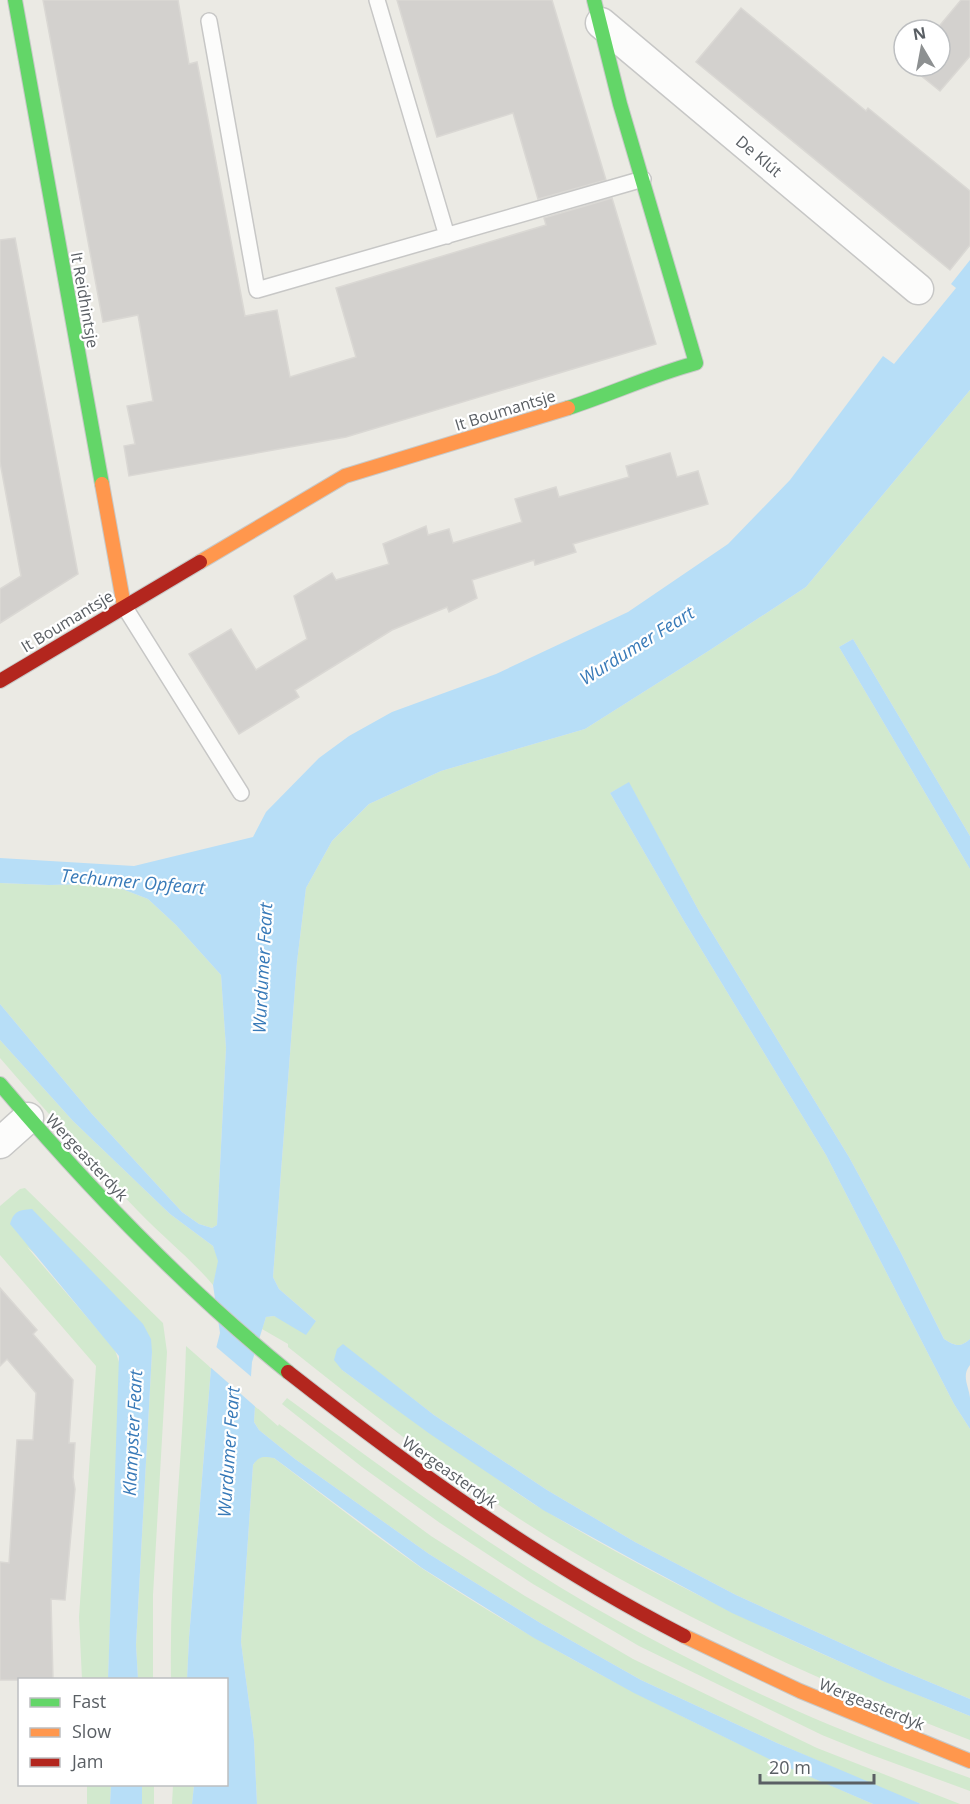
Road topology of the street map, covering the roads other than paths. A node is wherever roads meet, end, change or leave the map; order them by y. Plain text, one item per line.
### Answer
1 (15, 0) edge
2 (377, 0) edge
3 (597, 12) edge
4 (208, 21) dead end
5 (643, 179) junction
6 (447, 236) junction
7 (918, 289) dead end
8 (124, 606) junction
9 (0, 681) edge
10 (241, 793) dead end
11 (0, 1084) edge
12 (28, 1118) junction
13 (0, 1143) edge
14 (970, 1761) edge

1 - 8 street, It Reidhintsje
2 - 6 lane
3 - 5 street, It Boumantsje
3 - 7 street, De Klút
4 - 6 lane
5 - 6 lane
5 - 8 street, It Boumantsje
8 - 9 street, It Boumantsje
8 - 10 lane
11 - 12 street, Wergeasterdyk
12 - 13 street
12 - 14 street, Wergeasterdyk

